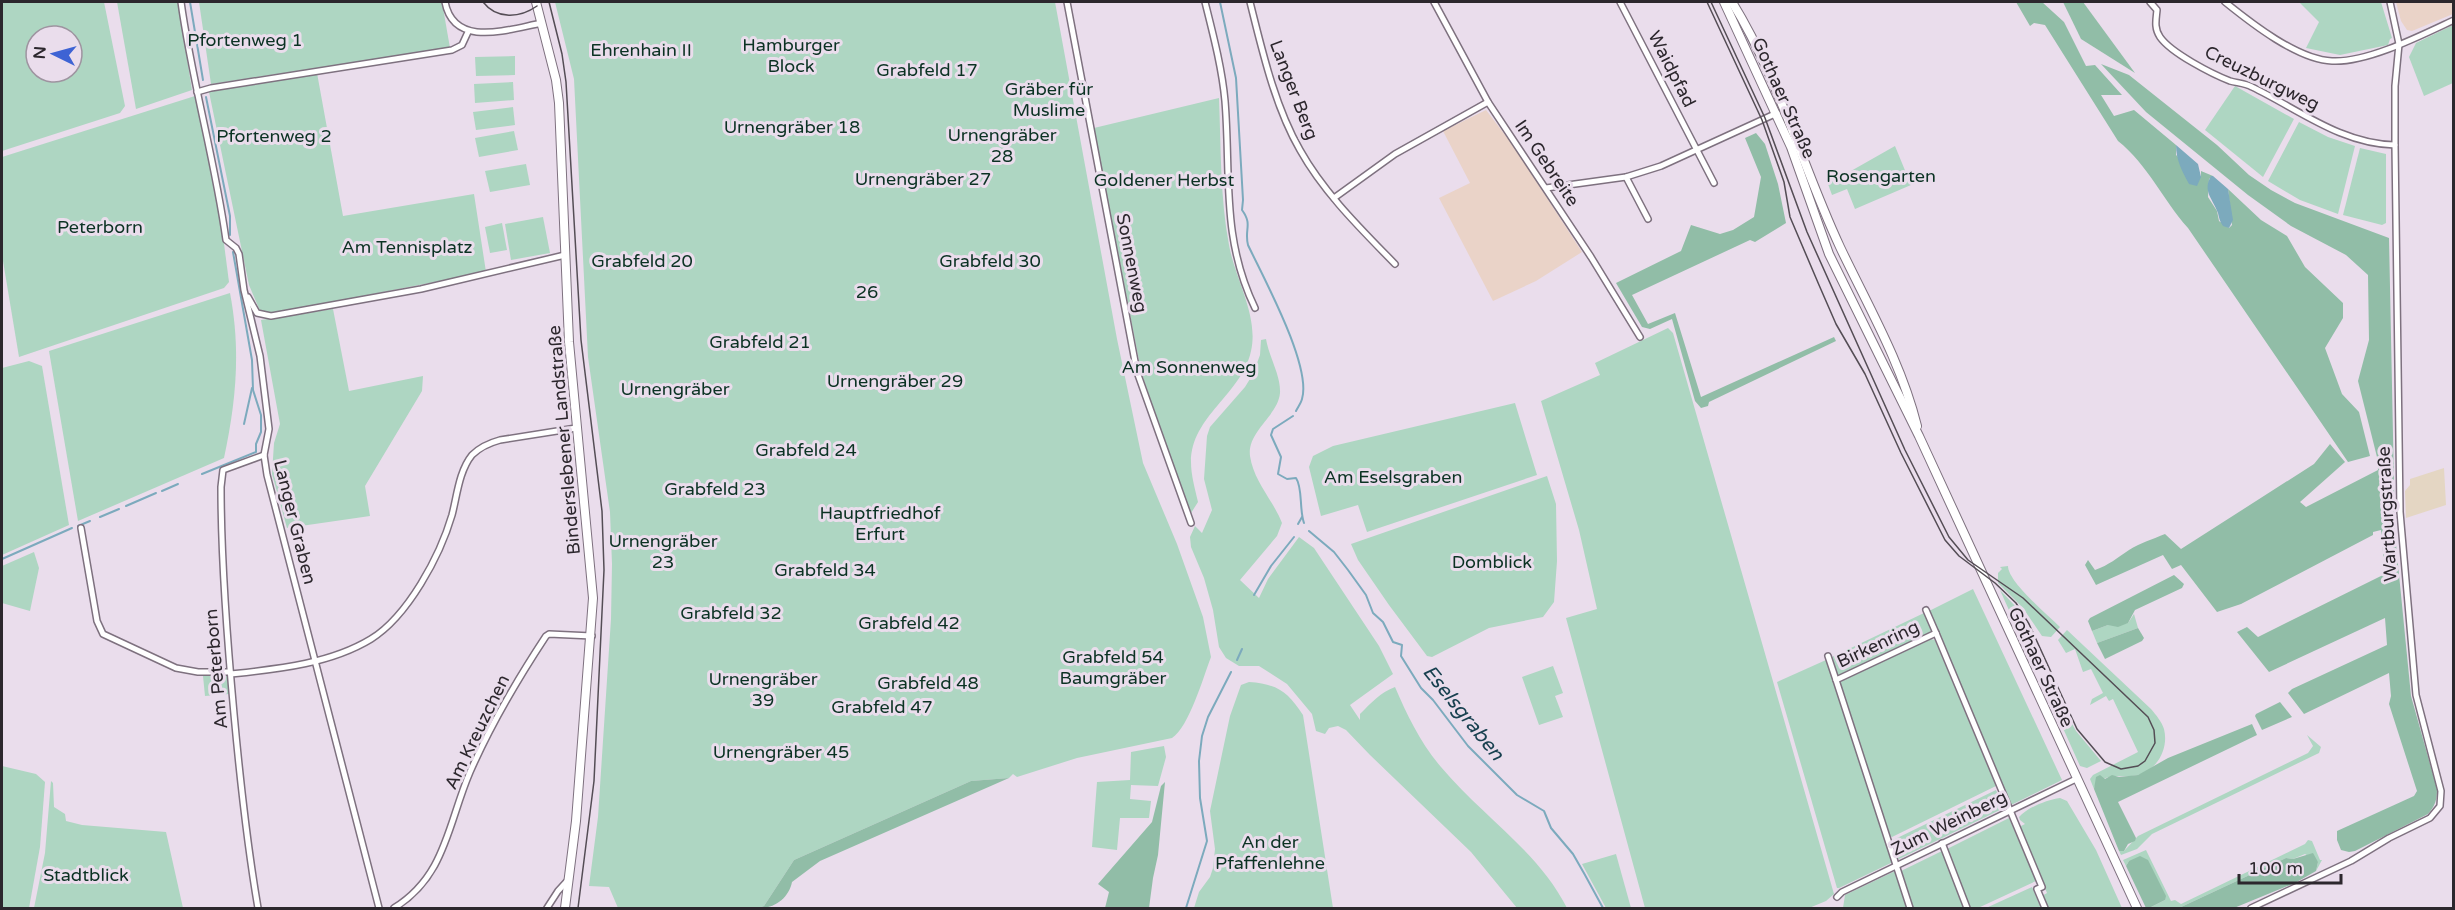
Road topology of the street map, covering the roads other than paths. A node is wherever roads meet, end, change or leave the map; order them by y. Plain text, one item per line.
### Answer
1 (181, 2) edge
2 (445, 2) edge
3 (536, 2) edge
4 (1067, 2) edge
5 (1205, 2) edge
6 (1250, 2) edge
7 (1434, 2) edge
8 (1620, 2) edge
9 (1724, 2) edge
10 (1732, 2) edge
11 (2150, 2) edge
12 (2225, 2) edge
13 (2390, 2) edge
14 (2454, 20) edge
15 (542, 22) junction
16 (468, 32) junction
17 (2399, 44) junction
18 (197, 92) junction
19 (1488, 102) junction
20 (1784, 110) junction
21 (1776, 113) junction
22 (2395, 145) junction
23 (1697, 150) junction
24 (1626, 177) junction
25 (1714, 183) dead end
26 (1546, 188) junction
27 (1334, 198) junction
28 (1648, 219) dead end
29 (565, 255) junction
30 (1395, 264) dead end
31 (244, 290) junction
32 (1254, 308) dead end
33 (1640, 337) dead end
34 (576, 428) junction
35 (1919, 436) junction
36 (264, 454) junction
37 (1191, 523) dead end
38 (81, 528) dead end
39 (1926, 610) dead end
40 (1936, 633) junction
41 (592, 636) junction
42 (1827, 656) dead end
43 (315, 660) junction
44 (230, 673) junction
45 (1836, 680) junction
46 (2076, 779) junction
47 (2009, 811) junction
48 (1942, 843) junction
49 (1896, 866) junction
50 (570, 878) junction
51 (1837, 897) dead end
52 (258, 909) edge
53 (379, 909) edge
54 (394, 909) edge
55 (547, 909) edge
56 (566, 909) edge
57 (1910, 909) edge
58 (1967, 909) edge
59 (2045, 909) edge
60 (2137, 909) edge
61 (2251, 909) edge

1 - 18 street, Langer Graben
2 - 16 street
3 - 15 main road, Binderslebener Landstraße
4 - 37 street, Sonnenweg
5 - 32 street
6 - 27 street, Langer Berg
7 - 19 street, Im Gebreite
8 - 23 street, Waidpfad
9 - 21 main road, Gothaer Straße
10 - 20 main road, Gothaer Straße
11 - 22 street, Creuzburgweg
12 - 17 street
13 - 17 street, Wartburgstraße
14 - 17 street
15 - 16 street
15 - 29 main road, Binderslebener Landstraße
16 - 18 street
17 - 22 street, Wartburgstraße
18 - 31 street, Langer Graben
19 - 26 street, Im Gebreite
19 - 27 street
20 - 21 street
20 - 35 main road, Gothaer Straße
21 - 23 street
21 - 35 main road, Gothaer Straße
22 - 61 street, Wartburgstraße
23 - 24 street
23 - 25 street, Waidpfad
24 - 26 street
24 - 28 street
26 - 33 street, Im Gebreite
27 - 30 street, Langer Berg
29 - 31 street
29 - 34 main road, Binderslebener Landstraße
31 - 36 street, Langer Graben
34 - 41 main road, Binderslebener Landstraße
34 - 43 street
35 - 46 main road, Gothaer Straße
36 - 43 street, Langer Graben
36 - 44 street, Am Peterborn
38 - 44 street
39 - 40 street
40 - 45 street, Birkenring
40 - 47 street, Birkenring
41 - 50 main road, Binderslebener Landstraße
41 - 54 street, Am Kreuzchen
42 - 45 street
43 - 44 street
43 - 53 street, Langer Graben
44 - 52 street, Am Peterborn
45 - 49 street, Birkenring
46 - 47 street, Zum Weinberg
46 - 60 main road, Gothaer Straße
47 - 48 street, Zum Weinberg
47 - 59 street, Birkenring
48 - 49 street, Zum Weinberg
48 - 58 street
49 - 51 street, Zum Weinberg
49 - 57 street, Birkenring
50 - 55 street
50 - 56 main road, Binderslebener Landstraße

